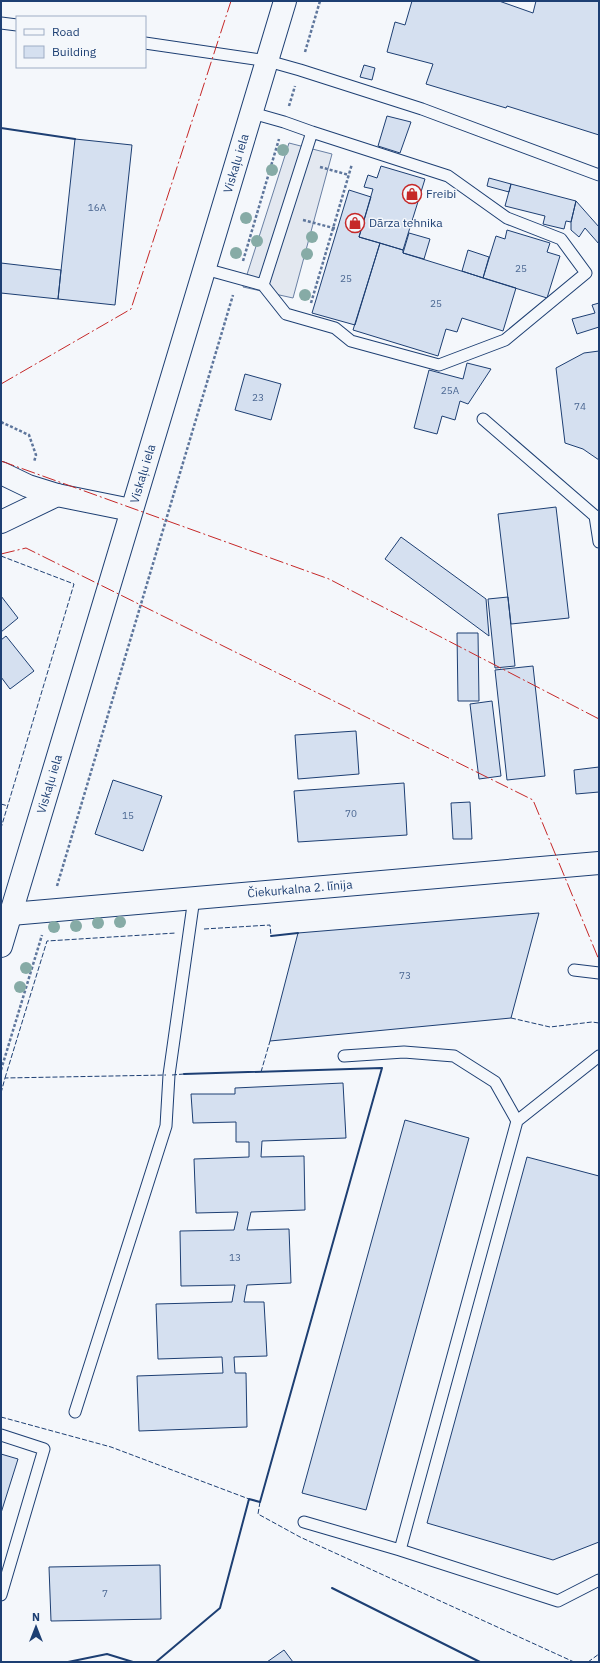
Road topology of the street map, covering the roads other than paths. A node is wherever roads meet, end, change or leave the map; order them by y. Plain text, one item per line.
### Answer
1 (285, 1) edge
2 (1, 23) edge
3 (16, 25) edge
4 (146, 43) edge
5 (268, 61) junction
6 (252, 113) junction
7 (312, 132) junction
8 (599, 175) edge
9 (205, 269) junction
10 (263, 285) junction
11 (483, 419) dead end
12 (1, 473) edge
13 (57, 495) junction
14 (131, 510) junction
15 (1, 522) edge
16 (599, 542) edge
17 (599, 863) edge
18 (194, 898) junction
19 (6, 915) edge
20 (1, 946) edge
21 (574, 970) dead end
22 (599, 973) edge
23 (344, 1056) dead end
24 (599, 1056) edge
25 (517, 1121) junction
26 (75, 1412) dead end
27 (1, 1435) edge
28 (304, 1522) dead end
29 (400, 1550) junction
30 (599, 1580) edge
31 (1, 1595) edge

1 - 5 street, Viskaļu iela
2 - 3 lane
4 - 5 lane
5 - 6 street, Viskaļu iela
5 - 8 lane
6 - 7 lane
6 - 9 street, Viskaļu iela
7 - 10 lane
7 - 10 lane
9 - 10 lane
9 - 14 street, Viskaļu iela
11 - 16 lane
12 - 13 street
13 - 14 street
13 - 15 street
14 - 19 street, Viskaļu iela
17 - 18 street, Čiekurkalna 2. līnija
18 - 19 street, Čiekurkalna 2. līnija
18 - 26 lane
19 - 20 street, Viskaļu iela
21 - 22 lane
23 - 25 lane
24 - 25 lane
25 - 29 lane
27 - 31 lane
28 - 29 lane
29 - 30 lane

